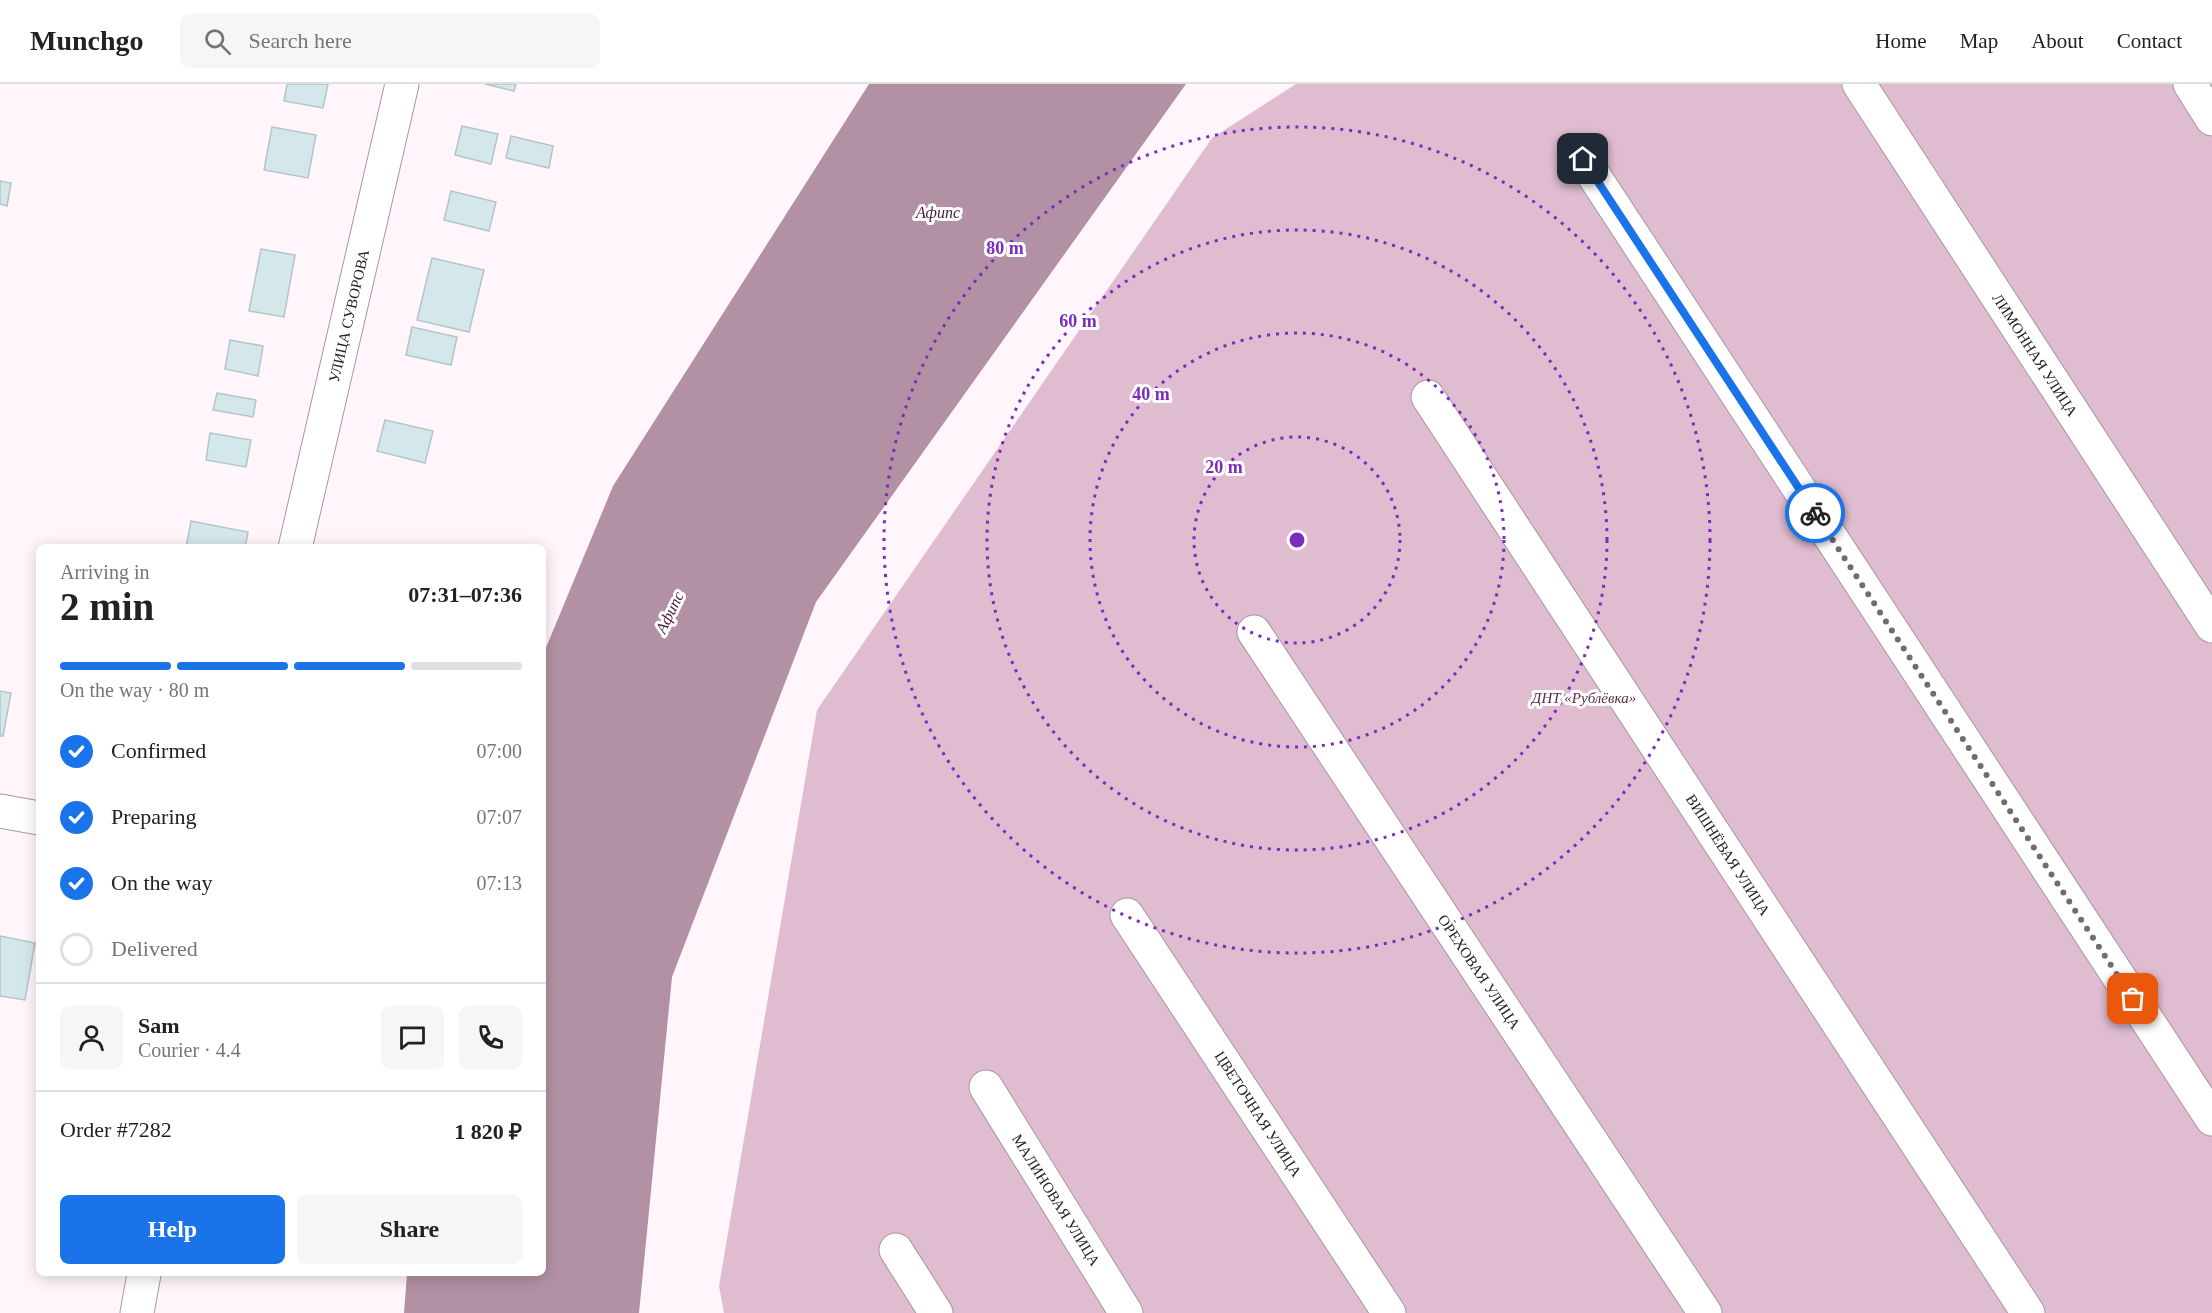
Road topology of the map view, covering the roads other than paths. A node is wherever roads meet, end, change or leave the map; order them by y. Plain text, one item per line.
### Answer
1 (402, 84) edge
2 (1859, 84) edge
3 (2190, 84) edge
4 (2212, 119) edge
5 (1583, 159) dead end
6 (1428, 397) dead end
7 (296, 544) edge
8 (2212, 626) edge
9 (1254, 632) dead end
10 (0, 811) edge
11 (36, 817) edge
12 (1127, 915) dead end
13 (986, 1087) dead end
14 (2212, 1119) edge
15 (896, 1250) dead end
16 (144, 1276) edge
17 (137, 1313) edge
18 (936, 1313) edge
19 (1126, 1313) edge
20 (1389, 1313) edge
21 (1705, 1313) edge
22 (2028, 1313) edge

1 - 7 street, УЛИЦА СУВОРОВА
2 - 8 street, ЛИМОННАЯ УЛИЦА
3 - 4 street
5 - 14 street
6 - 22 street, ВИШНЁВАЯ УЛИЦА
9 - 21 street, ОРЕХОВАЯ УЛИЦА
10 - 11 street
12 - 20 street, ЦВЕТОЧНАЯ УЛИЦА
13 - 19 street, МАЛИНОВАЯ УЛИЦА
15 - 18 street
16 - 17 street

